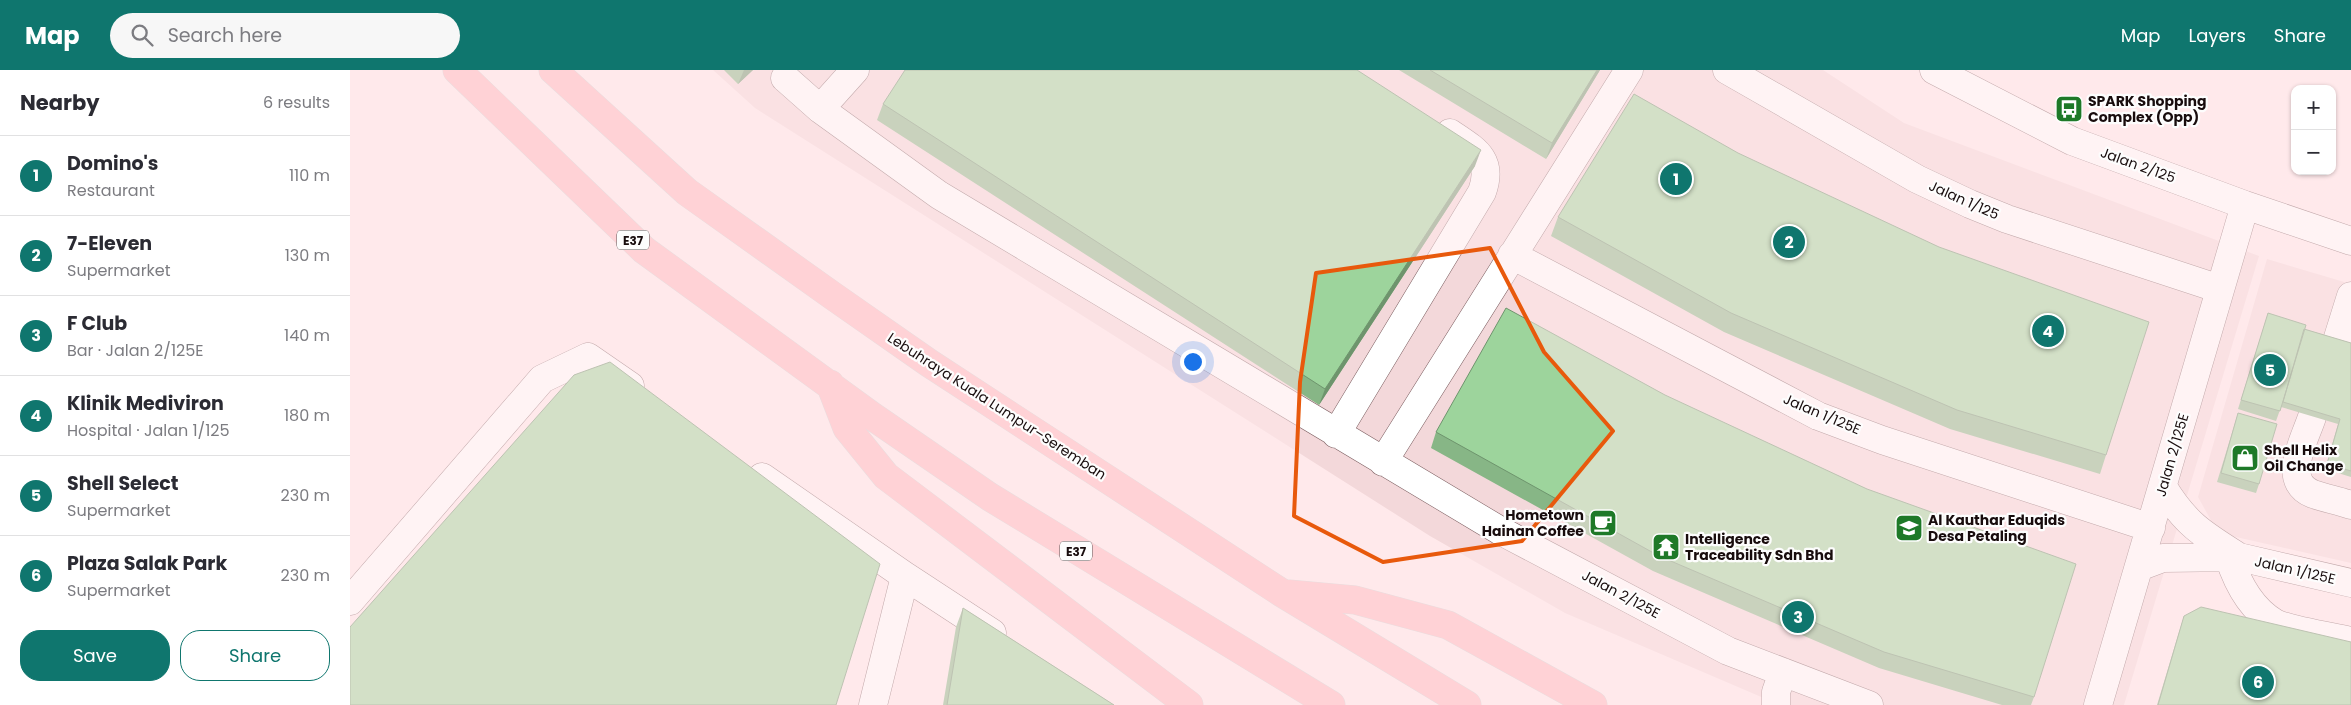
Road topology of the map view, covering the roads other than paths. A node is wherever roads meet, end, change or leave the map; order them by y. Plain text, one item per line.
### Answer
1 (457, 70) edge
2 (553, 70) edge
3 (855, 70) edge
4 (1629, 70) edge
5 (1727, 70) edge
6 (1934, 70) edge
7 (785, 78) dead end
8 (820, 108) junction
9 (1426, 117) edge
10 (2245, 205) junction
11 (2351, 241) edge
12 (1512, 256) junction
13 (2220, 288) junction
14 (2351, 296) edge
15 (2343, 332) edge
16 (830, 384) junction
17 (653, 402) edge
18 (2312, 417) edge
19 (1336, 434) junction
20 (1383, 462) junction
21 (742, 464) edge
22 (2163, 487) junction
23 (2351, 505) edge
24 (2151, 528) junction
25 (2234, 557) junction
26 (2139, 567) junction
27 (905, 576) junction
28 (2351, 583) edge
29 (1282, 593) junction
30 (350, 601) edge
31 (2351, 641) edge
32 (1012, 646) edge
33 (1783, 672) junction
34 (873, 705) edge
35 (1189, 705) edge
36 (1331, 705) edge
37 (1467, 705) edge
38 (1593, 705) edge
39 (1776, 705) edge
40 (1869, 705) edge
41 (2098, 705) edge

1 - 16 highway, E37
2 - 29 highway, Lebuhraya Kuala Lumpur–Seremban
3 - 8 street
4 - 12 street
5 - 13 street, Jalan 1/125
6 - 10 street, Jalan 2/125
7 - 8 street, Jalan 2/125E
8 - 19 street, Jalan 2/125E
9 - 19 street
10 - 11 street, Jalan 2/125
10 - 13 street, Jalan 2/125E
12 - 20 street
12 - 24 street, Jalan 1/125E
13 - 22 street, Jalan 2/125E
14 - 15 street
16 - 35 highway
16 - 36 highway, E37
17 - 30 street
18 - 23 street
19 - 20 street, Jalan 2/125E
20 - 33 street, Jalan 2/125E
21 - 27 street
22 - 24 street, Jalan 2/125E
22 - 25 street, Jalan 1/125E
24 - 26 street, Jalan 2/125E
25 - 26 street, Jalan 1/125E
25 - 28 street, Jalan 1/125E
25 - 31 street
26 - 41 street, Jalan 2/125E
27 - 32 street
27 - 34 street
29 - 37 highway, Lebuhraya Kuala Lumpur–Seremban
29 - 38 highway
33 - 39 street
33 - 40 street, Jalan 2/125E

